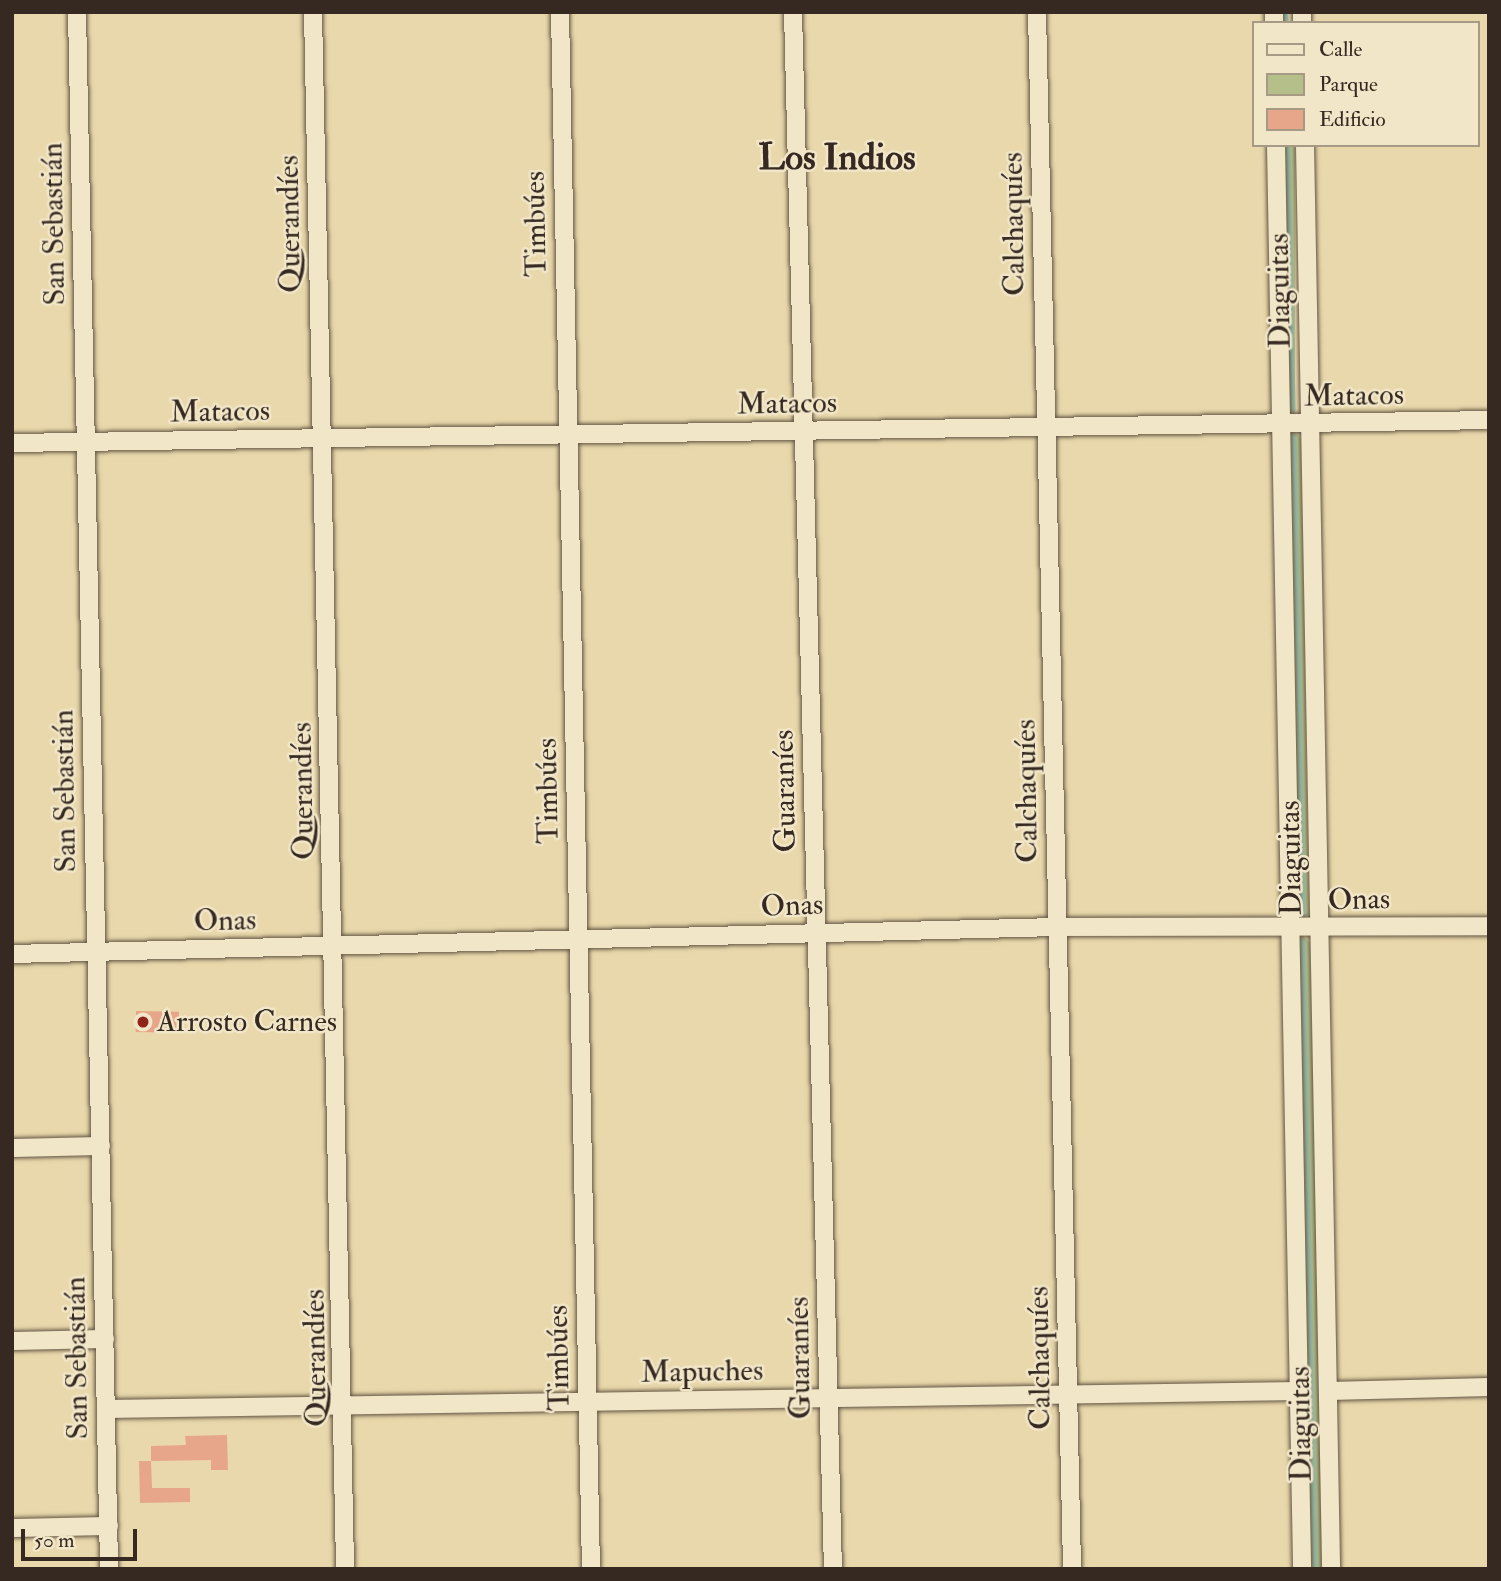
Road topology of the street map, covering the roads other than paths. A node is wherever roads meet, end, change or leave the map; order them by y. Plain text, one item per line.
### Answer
1 (77, 12) edge
2 (313, 12) edge
3 (560, 12) edge
4 (793, 12) edge
5 (1037, 12) edge
6 (1276, 147) edge
7 (1305, 147) edge
8 (1489, 421) edge
9 (1281, 425) junction
10 (1310, 425) junction
11 (1047, 428) junction
12 (804, 432) junction
13 (569, 434) junction
14 (323, 439) junction
15 (86, 442) junction
16 (12, 443) edge
17 (1489, 926) edge
18 (1058, 927) junction
19 (1290, 928) junction
20 (1321, 929) junction
21 (817, 933) junction
22 (579, 940) junction
23 (335, 947) junction
24 (97, 952) junction
25 (12, 954) edge
26 (101, 1146) junction
27 (12, 1148) edge
28 (105, 1339) junction
29 (12, 1341) edge
30 (1489, 1387) edge
31 (1299, 1391) junction
32 (1329, 1391) junction
33 (1068, 1395) junction
34 (829, 1398) junction
35 (588, 1402) junction
36 (346, 1405) junction
37 (106, 1409) junction
38 (108, 1526) junction
39 (12, 1528) edge
40 (109, 1569) edge
41 (345, 1569) edge
42 (591, 1569) edge
43 (833, 1569) edge
44 (1072, 1569) edge
45 (1302, 1569) edge
46 (1331, 1569) edge

1 - 15 street, San Sebastián
2 - 14 street, Querandíes
3 - 13 street, Timbúes
4 - 12 street, Guaraníes
5 - 11 street, Calchaquíes
6 - 9 street, Diaguitas
7 - 10 street, Diaguitas
8 - 10 street, Matacos
9 - 10 street, Matacos
9 - 11 street, Matacos
9 - 19 street, Diaguitas
10 - 20 street, Diaguitas
11 - 12 street, Matacos
11 - 18 street, Calchaquíes
12 - 13 street, Matacos
12 - 21 street, Guaraníes
13 - 14 street, Matacos
13 - 22 street, Timbúes
14 - 15 street, Matacos
14 - 23 street, Querandíes
15 - 16 street, Matacos
15 - 24 street, San Sebastián
17 - 20 street, Onas
18 - 19 street, Onas
18 - 21 street, Onas
18 - 33 street, Calchaquíes
19 - 20 street, Onas
19 - 31 street, Diaguitas
20 - 32 street, Diaguitas
21 - 22 street, Onas
21 - 34 street, Guaraníes
22 - 23 street, Onas
22 - 35 street, Timbúes
23 - 24 street, Onas
23 - 36 street, Querandíes
24 - 25 street, Onas
24 - 26 street, San Sebastián
26 - 27 street
26 - 28 street, San Sebastián
28 - 29 street
28 - 37 street, San Sebastián
30 - 32 street
31 - 33 street, Mapuches
31 - 45 street, Diaguitas
32 - 46 street, Diaguitas
33 - 34 street, Mapuches
33 - 44 street, Calchaquíes
34 - 35 street, Mapuches
34 - 43 street, Guaraníes
35 - 36 street, Mapuches
35 - 42 street, Timbúes
36 - 37 street, Mapuches
36 - 41 street, Querandíes
37 - 38 street, San Sebastián
38 - 39 street
38 - 40 street, San Sebastián

